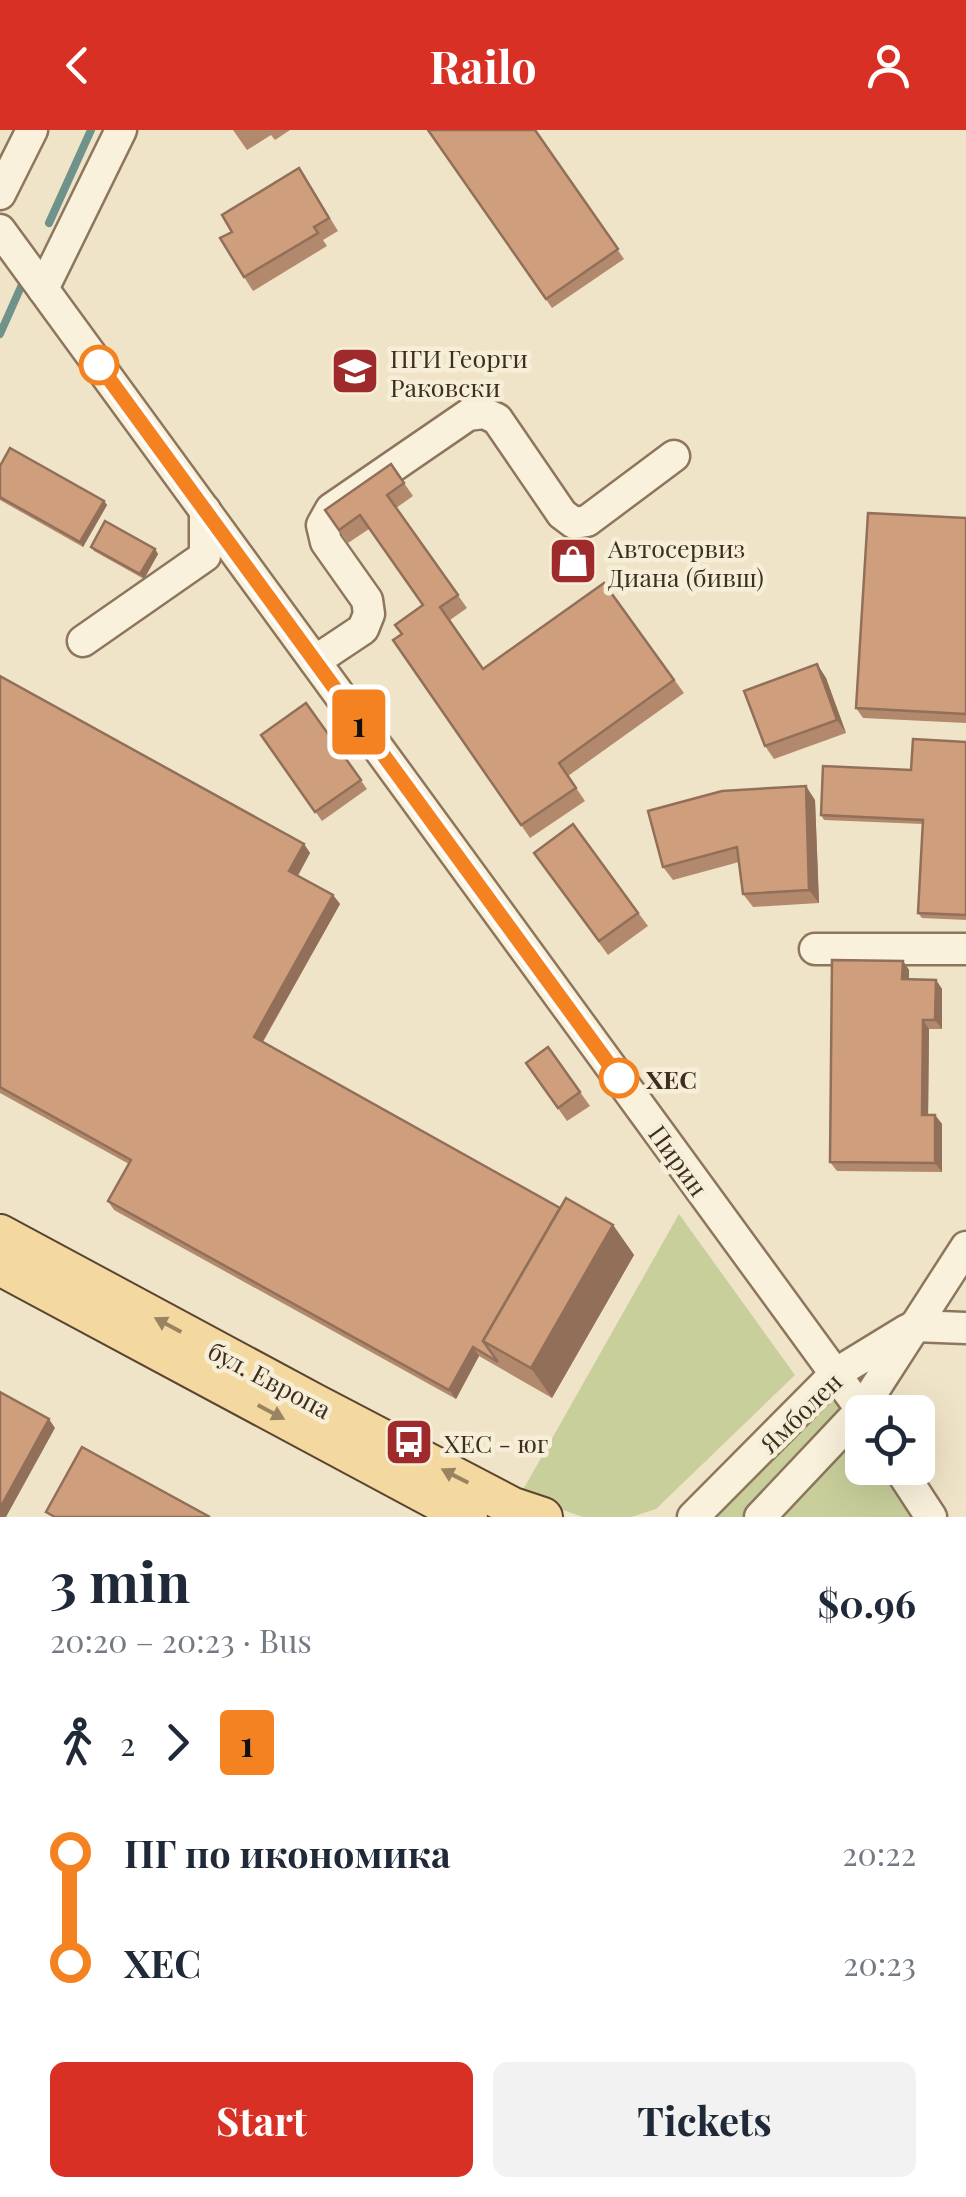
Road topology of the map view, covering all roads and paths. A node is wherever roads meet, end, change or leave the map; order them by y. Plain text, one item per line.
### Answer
1 (32, 130) edge
2 (120, 130) edge
3 (0, 194) edge
4 (0, 230) edge
5 (44, 289) junction
6 (674, 456) dead end
7 (204, 510) junction
8 (83, 642) dead end
9 (315, 661) junction
10 (966, 949) edge
11 (815, 950) dead end
12 (966, 1247) edge
13 (8, 1257) edge
14 (914, 1326) junction
15 (965, 1327) edge
16 (836, 1374) junction
17 (851, 1395) edge
18 (872, 1395) edge
19 (845, 1429) edge
20 (909, 1485) edge
21 (468, 1517) edge
22 (544, 1517) edge
23 (693, 1517) edge
24 (760, 1517) edge
25 (931, 1517) edge

1 - 3 street
2 - 5 street
4 - 5 street, Пирин
5 - 7 street, Пирин
6 - 9 street
7 - 8 street
7 - 9 street, Пирин
9 - 16 street, Пирин
10 - 11 street
12 - 14 street
13 -> 21 main road, бул. Европа
22 -> 13 main road, бул. Европа
14 - 15 street
14 - 16 street, Ямболен
14 - 18 street, Ямболен
16 - 17 street, Пирин
16 - 23 street, Ямболен
19 - 24 street, Ямболен
20 - 25 street

